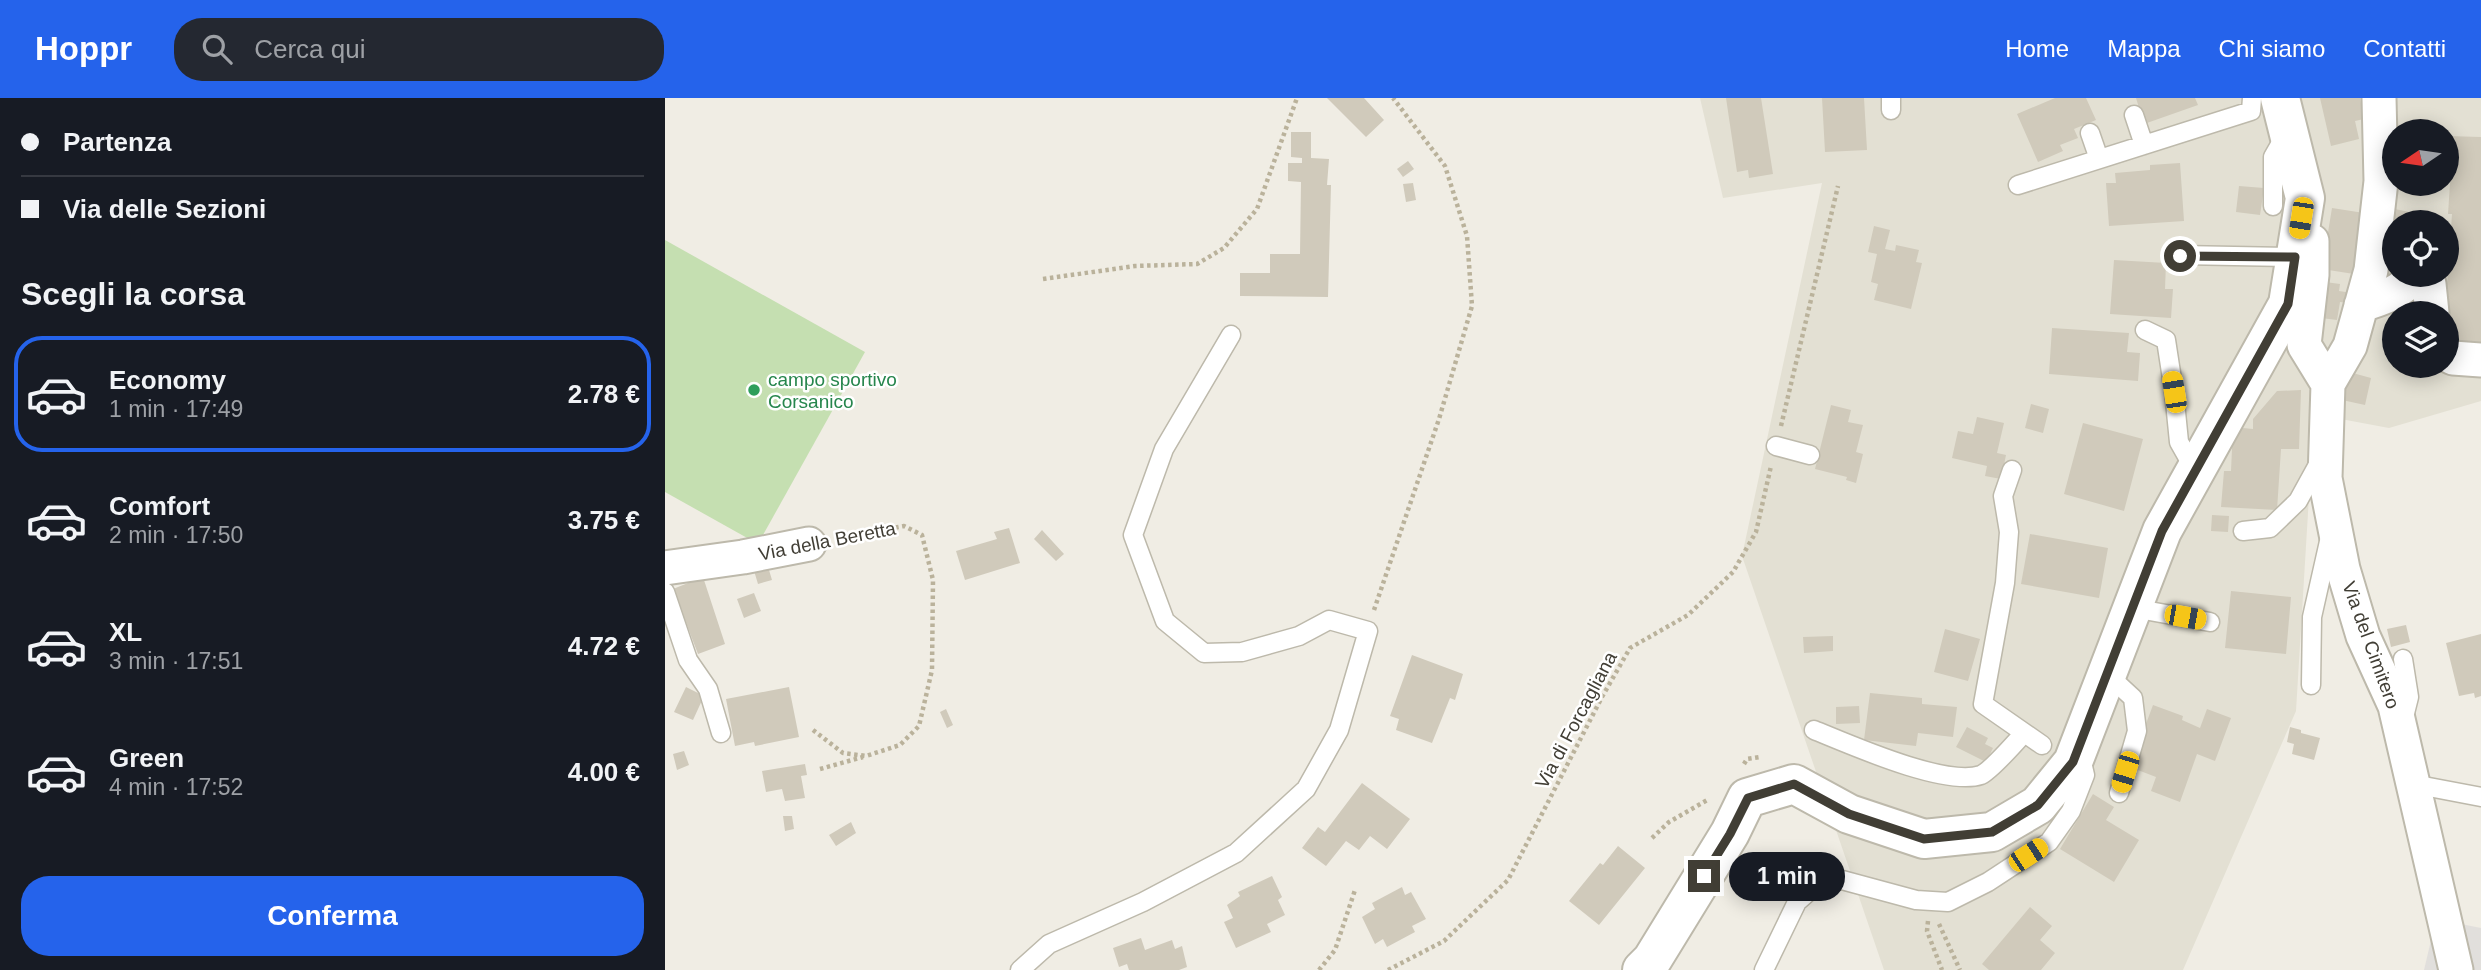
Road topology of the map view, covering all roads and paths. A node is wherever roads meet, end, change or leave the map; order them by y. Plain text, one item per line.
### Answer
1 (1297, 98) edge
2 (1393, 98) edge
3 (2252, 98) edge
4 (2378, 98) edge
5 (2134, 114) dead end
6 (2284, 114) edge
7 (2090, 133) dead end
8 (2144, 145) junction
9 (2099, 159) junction
10 (2018, 185) dead end
11 (1838, 186) dead end
12 (2289, 202) junction
13 (2180, 256) dead end
14 (2295, 257) junction
15 (1043, 279) dead end
16 (2431, 291) edge
17 (2361, 305) junction
18 (2145, 331) dead end
19 (1231, 335) dead end
20 (2459, 358) edge
21 (2481, 360) edge
22 (2328, 384) junction
23 (1776, 446) junction
24 (2326, 449) junction
25 (1810, 455) dead end
26 (2012, 470) dead end
27 (2196, 471) junction
28 (2334, 525) junction
29 (2243, 531) dead end
30 (809, 544) joint
31 (665, 568) edge
32 (665, 592) edge
33 (2133, 608) junction
34 (2210, 622) dead end
35 (1368, 631) junction
36 (2403, 659) dead end
37 (2107, 674) junction
38 (2311, 685) dead end
39 (813, 730) dead end
40 (1814, 730) dead end
41 (2401, 732) junction
42 (721, 733) dead end
43 (2024, 733) junction
44 (2060, 747) junction
45 (866, 756) junction
46 (820, 769) dead end
47 (2413, 784) junction
48 (2119, 793) dead end
49 (2481, 797) edge
50 (1355, 890) dead end
51 (1929, 901) junction
52 (1020, 970) edge
53 (1319, 970) edge
54 (1388, 970) edge
55 (1642, 970) edge
56 (1763, 970) edge
57 (1942, 970) edge
58 (1960, 970) edge
59 (2456, 970) edge

1 - 15 path
2 - 35 path
3 - 8 lane
4 - 17 street
5 - 8 lane
6 - 12 street
7 - 9 lane
8 - 9 lane
9 - 10 lane
11 - 23 path, Via di Forcagliana
12 - 14 street
12 - 22 street
13 - 14 lane
14 - 27 street
16 - 17 street
17 - 22 street
18 - 27 lane
19 - 35 lane
20 - 21 street
22 - 24 street, Via del Cimitero
23 - 25 lane
23 - 54 path, Via di Forcagliana
24 - 28 street, Via del Cimitero
24 - 29 lane
26 - 43 lane
27 - 33 street
28 - 38 lane
28 - 41 street, Via del Cimitero
30 - 31 street, Via della Beretta
30 - 45 path, Via della Beretta
32 - 42 lane
33 - 34 lane
33 - 37 street
35 - 52 lane
36 - 41 lane
37 - 44 street
37 - 48 lane
39 - 45 path
40 - 43 lane
41 - 47 street, Via del Cimitero
43 - 44 lane
44 - 51 lane
44 - 55 street
45 - 46 path, Via della Beretta
47 - 49 lane
47 - 59 street, Via del Cimitero
50 - 53 path
51 - 56 lane
51 - 57 path
51 - 58 path

